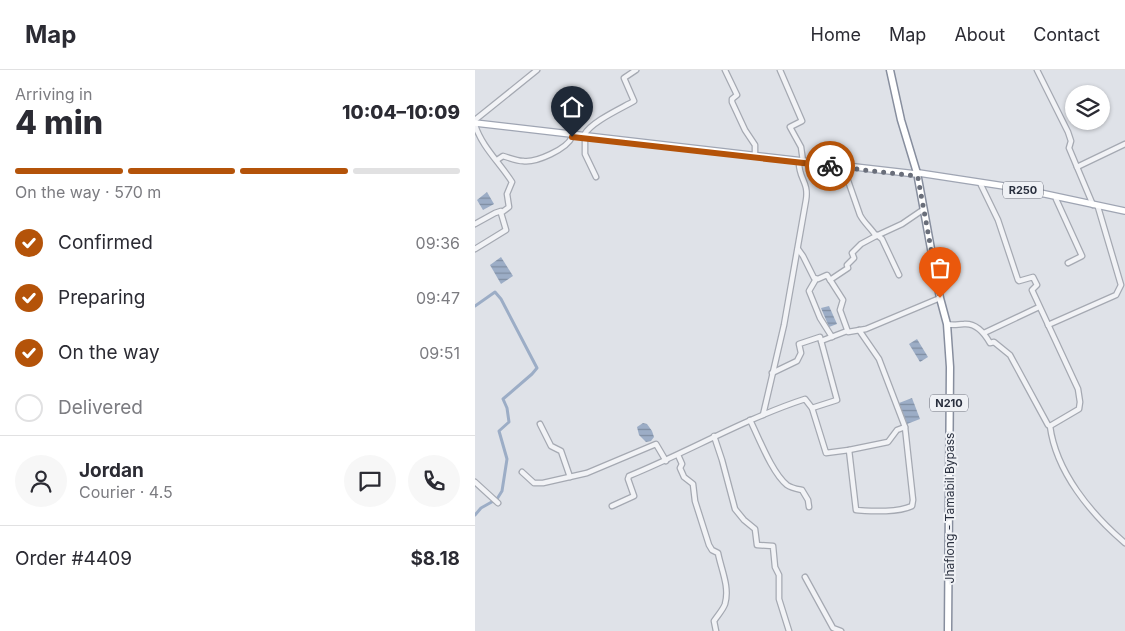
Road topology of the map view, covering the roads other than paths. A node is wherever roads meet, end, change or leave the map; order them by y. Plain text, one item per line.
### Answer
1 (537, 70) edge
2 (636, 70) edge
3 (725, 70) edge
4 (780, 70) edge
5 (890, 70) edge
6 (1037, 70) edge
7 (475, 123) edge
8 (572, 137) junction
9 (585, 137) junction
10 (1125, 144) edge
11 (755, 156) junction
12 (497, 160) junction
13 (801, 162) junction
14 (1077, 167) junction
15 (845, 168) junction
16 (918, 175) junction
17 (596, 178) dead end
18 (981, 185) junction
19 (1056, 199) junction
20 (1094, 206) junction
21 (924, 209) junction
22 (501, 211) junction
23 (1125, 212) edge
24 (475, 224) edge
25 (877, 235) junction
26 (475, 249) edge
27 (798, 249) junction
28 (1068, 263) dead end
29 (899, 275) dead end
30 (816, 279) junction
31 (830, 280) junction
32 (940, 298) junction
33 (1039, 307) junction
34 (947, 324) junction
35 (1048, 325) junction
36 (859, 330) junction
37 (847, 331) junction
38 (984, 333) junction
39 (832, 337) junction
40 (821, 341) junction
41 (772, 373) junction
42 (812, 408) junction
43 (763, 415) junction
44 (750, 420) junction
45 (540, 424) dead end
46 (1050, 426) junction
47 (905, 427) junction
48 (714, 436) junction
49 (849, 450) junction
50 (678, 455) junction
51 (666, 461) junction
52 (522, 472) dead end
53 (570, 477) junction
54 (475, 482) edge
55 (498, 503) dead end
56 (612, 506) dead end
57 (809, 507) dead end
58 (1125, 543) edge
59 (805, 577) dead end
60 (716, 631) edge
61 (789, 631) edge
62 (841, 631) edge
63 (948, 631) edge

1 - 7 street
2 - 9 street
3 - 11 street
4 - 13 street
5 - 16 highway, Jhaflong - Tamabil Bypass / N210
6 - 14 street
7 - 8 main road, R250
7 - 9 main road, R250
7 - 12 street
8 - 9 main road, R250
8 - 12 street
9 - 11 main road, R250
9 - 13 main road, R250
9 - 17 street
10 - 14 street
11 - 13 main road, R250
12 - 22 street
13 - 15 main road, R250
13 - 16 main road, R250
13 - 27 street
14 - 20 street
15 - 16 main road, R250
15 - 25 street
16 - 18 main road, R250
16 - 20 main road, R250
16 - 21 highway, Jhaflong - Tamabil Bypass / N210
18 - 19 main road, R250
18 - 33 street
19 - 20 main road, R250
19 - 28 street
20 - 23 main road, R250
20 - 35 street
21 - 25 street
21 - 32 highway, Jhaflong - Tamabil Bypass / N210
22 - 24 street
22 - 26 street
25 - 29 street
25 - 31 street
27 - 30 street
27 - 41 street
30 - 31 street
30 - 39 street
31 - 37 street
32 - 34 highway, Jhaflong - Tamabil Bypass / N210
32 - 36 street
33 - 35 street
33 - 38 street
34 - 38 street
34 - 63 highway, Jhaflong - Tamabil Bypass / N210
35 - 46 street
36 - 37 street
36 - 47 street
37 - 39 street
38 - 46 street
39 - 40 street
40 - 41 street
40 - 42 street
41 - 43 street
42 - 43 street
42 - 49 street
43 - 44 street
44 - 48 street
44 - 57 street
45 - 53 street
46 - 58 street
47 - 49 street
47 - 49 street
48 - 50 street
48 - 61 street
50 - 51 street
50 - 60 street
51 - 53 street
51 - 56 street
52 - 53 street
54 - 55 street
59 - 62 street

